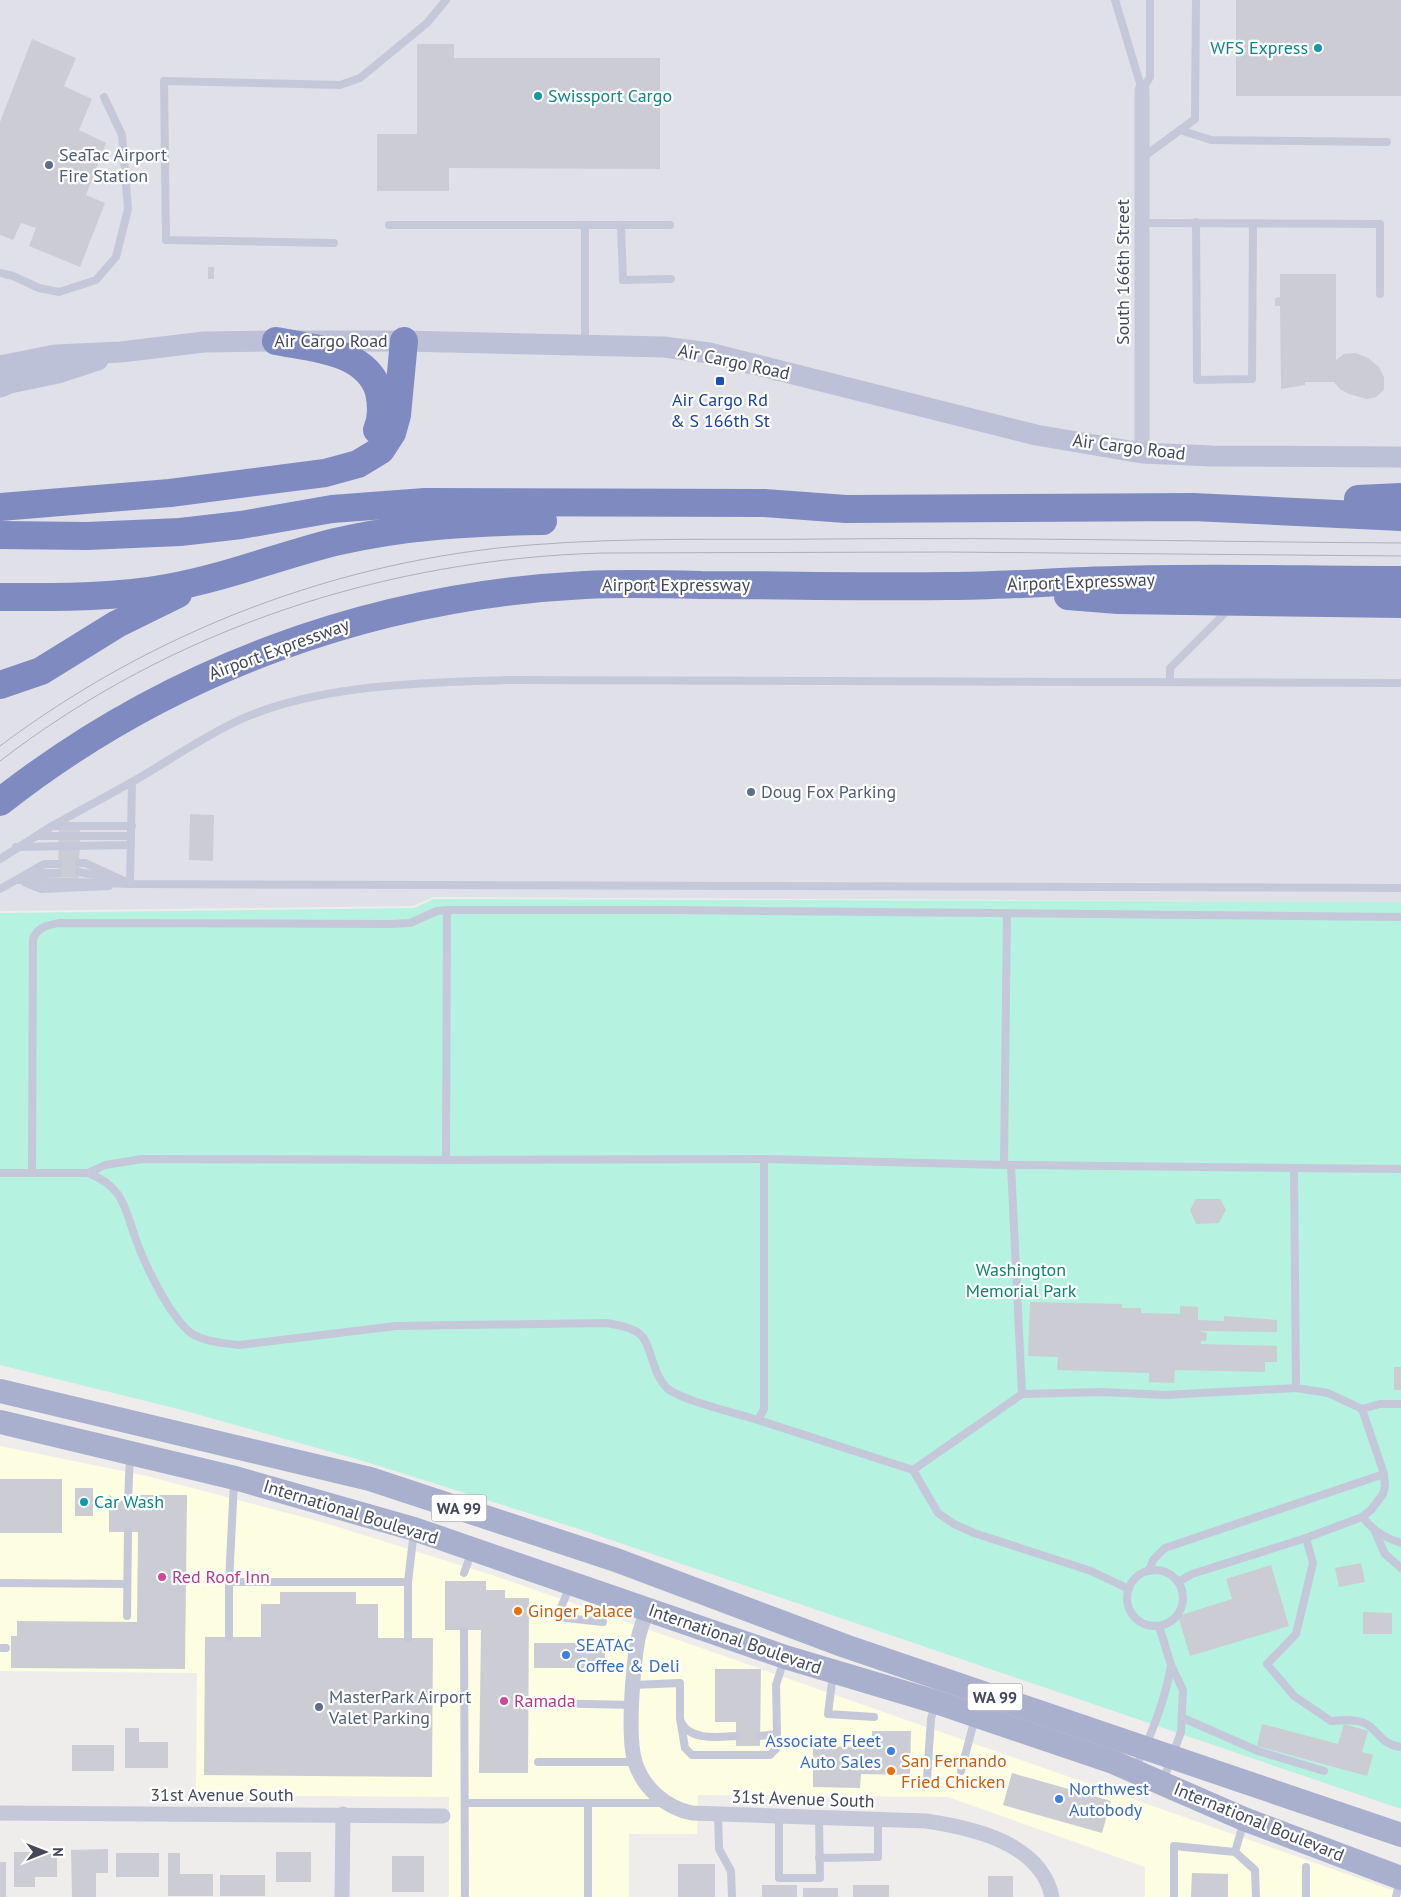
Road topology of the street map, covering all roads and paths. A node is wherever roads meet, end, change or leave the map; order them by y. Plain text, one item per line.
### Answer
1 (446, 0) edge
2 (1115, 0) edge
3 (1150, 0) edge
4 (1196, 0) edge
5 (1142, 90) junction
6 (104, 97) dead end
7 (1180, 130) junction
8 (1387, 142) dead end
9 (1142, 158) junction
10 (1142, 222) junction
11 (1196, 222) junction
12 (1253, 224) junction
13 (389, 225) dead end
14 (670, 225) dead end
15 (585, 226) junction
16 (621, 226) junction
17 (334, 243) dead end
18 (0, 273) edge
19 (671, 279) dead end
20 (1380, 294) dead end
21 (276, 341) junction
22 (404, 341) junction
23 (585, 345) junction
24 (121, 352) junction
25 (0, 366) edge
26 (0, 388) edge
27 (1142, 452) junction
28 (1401, 457) edge
29 (271, 479) junction
30 (1401, 497) edge
31 (0, 507) edge
32 (1193, 507) junction
33 (846, 509) junction
34 (1401, 517) edge
35 (0, 536) edge
36 (263, 562) junction
37 (1401, 580) edge
38 (952, 586) junction
39 (0, 597) edge
40 (166, 600) junction
41 (1236, 601) junction
42 (1401, 604) edge
43 (0, 674) edge
44 (1170, 682) junction
45 (1401, 683) edge
46 (0, 685) edge
47 (132, 782) junction
48 (0, 802) edge
49 (52, 826) junction
50 (132, 826) junction
51 (34, 836) junction
52 (131, 836) junction
53 (131, 846) junction
54 (15, 847) junction
55 (0, 859) edge
56 (79, 863) dead end
57 (58, 864) dead end
58 (79, 872) dead end
59 (58, 873) dead end
60 (19, 880) junction
61 (130, 884) junction
62 (1401, 888) edge
63 (0, 889) edge
64 (447, 910) junction
65 (1007, 913) junction
66 (1401, 917) edge
67 (764, 1159) junction
68 (446, 1160) junction
69 (1008, 1165) junction
70 (1294, 1168) junction
71 (1401, 1169) edge
72 (0, 1173) edge
73 (32, 1173) junction
74 (88, 1173) junction
75 (1296, 1388) junction
76 (0, 1391) edge
77 (1022, 1394) junction
78 (1401, 1404) edge
79 (1362, 1409) junction
80 (758, 1420) junction
81 (0, 1422) edge
82 (130, 1454) junction
83 (913, 1470) junction
84 (1384, 1474) junction
85 (235, 1478) junction
86 (128, 1500) dead end
87 (1362, 1517) junction
88 (414, 1529) junction
89 (1374, 1531) junction
90 (128, 1532) dead end
91 (1306, 1538) junction
92 (1401, 1543) edge
93 (472, 1549) junction
94 (1401, 1568) edge
95 (1149, 1571) junction
96 (464, 1573) dead end
97 (229, 1582) junction
98 (408, 1582) junction
99 (1178, 1582) junction
100 (0, 1583) edge
101 (127, 1584) junction
102 (571, 1584) junction
103 (1129, 1588) junction
104 (728, 1602) junction
105 (648, 1610) junction
106 (127, 1616) dead end
107 (603, 1622) dead end
108 (1159, 1626) junction
109 (464, 1631) dead end
110 (229, 1637) dead end
111 (408, 1638) dead end
112 (785, 1657) junction
113 (1171, 1665) junction
114 (834, 1672) junction
115 (633, 1685) junction
116 (936, 1702) junction
117 (542, 1703) dead end
118 (632, 1704) junction
119 (976, 1716) junction
120 (874, 1717) dead end
121 (680, 1718) junction
122 (1183, 1718) junction
123 (777, 1734) junction
124 (736, 1736) dead end
125 (760, 1736) dead end
126 (1401, 1747) edge
127 (1145, 1748) junction
128 (633, 1756) junction
129 (1171, 1758) junction
130 (538, 1762) dead end
131 (960, 1770) dead end
132 (1324, 1770) dead end
133 (1134, 1771) junction
134 (927, 1779) dead end
135 (1163, 1782) junction
136 (588, 1803) junction
137 (667, 1803) junction
138 (465, 1804) junction
139 (0, 1813) edge
140 (343, 1814) junction
141 (718, 1815) junction
142 (443, 1816) dead end
143 (779, 1816) junction
144 (819, 1818) junction
145 (1244, 1819) junction
146 (878, 1820) junction
147 (1401, 1834) edge
148 (1235, 1852) junction
149 (820, 1858) junction
150 (1306, 1867) dead end
151 (1399, 1884) edge
152 (342, 1897) edge
153 (465, 1897) edge
154 (588, 1897) edge
155 (732, 1897) edge
156 (1052, 1897) edge
157 (1174, 1897) edge
158 (1256, 1897) edge
159 (1306, 1897) edge

1 - 17 lane
2 - 5 lane
3 - 5 lane
4 - 7 lane
5 - 9 street, South 166th Street
6 - 18 lane
7 - 8 lane
7 - 9 lane
9 - 10 street, South 166th Street
10 - 11 lane
10 - 27 street, South 166th Street
11 - 12 lane
11 - 12 lane
12 - 20 lane
13 - 15 lane
14 - 16 lane
15 - 16 lane
15 - 23 lane
16 - 19 lane
21 - 22 street, Air Cargo Road
21 - 24 street, Air Cargo Road
21 - 29 highway
22 - 23 street, Air Cargo Road
22 - 29 highway
23 - 27 street, Air Cargo Road
24 - 25 street, Air Cargo Road
24 - 26 street
27 - 28 street, Air Cargo Road
29 - 31 highway
30 - 32 highway
32 - 33 highway
32 - 34 highway
33 - 35 highway
33 - 36 highway
36 - 39 highway
36 - 40 highway
37 - 38 highway, Airport Expressway
38 - 41 highway
38 - 48 highway, Airport Expressway
40 - 43 highway
40 - 46 highway
41 - 42 highway
41 - 44 lane
44 - 45 lane
44 - 47 lane
47 - 49 lane
47 - 50 lane
49 - 50 lane
49 - 51 lane
50 - 52 lane
51 - 52 lane
51 - 54 lane
52 - 53 lane
53 - 54 lane
53 - 61 lane
54 - 55 lane
56 - 61 lane
57 - 60 lane
58 - 61 lane
59 - 60 lane
60 - 61 lane
60 - 63 lane
61 - 62 lane
64 - 65 lane
64 - 68 lane
64 - 73 lane
65 - 66 lane
65 - 69 lane
67 - 68 lane
67 - 69 lane
67 - 80 lane
68 - 74 lane
69 - 70 lane
69 - 77 lane
70 - 71 lane
70 - 75 lane
72 - 73 lane
73 - 74 lane
74 - 80 lane
75 - 77 lane
75 - 79 lane
76 - 104 main road, International Boulevard / WA 99
77 - 83 lane
78 - 79 lane
79 - 84 lane
80 - 83 lane
81 - 82 main road, International Boulevard / WA 99
82 - 85 main road, International Boulevard / WA 99
82 - 86 lane
83 - 103 lane
84 - 87 lane
84 - 95 lane
85 - 88 main road, International Boulevard / WA 99
85 - 97 lane
87 - 89 lane
87 - 91 lane
88 - 93 main road, International Boulevard / WA 99
88 - 98 lane
89 - 92 lane
89 - 94 lane
90 - 101 lane
91 - 99 lane
91 - 126 lane
93 - 96 lane
93 - 102 main road, International Boulevard / WA 99
95 - 99 lane
95 - 103 lane
97 - 98 lane
97 - 110 lane
98 - 111 lane
99 - 108 lane
100 - 101 lane
101 - 106 lane
102 - 105 main road, International Boulevard / WA 99
102 - 107 lane
103 - 108 lane
104 - 105 main road
104 - 127 main road, International Boulevard / WA 99
105 - 112 main road, International Boulevard / WA 99
105 - 115 street
108 - 113 lane
109 - 138 lane
112 - 114 main road, International Boulevard / WA 99
112 - 123 lane
113 - 122 lane
113 - 127 lane
114 - 116 main road, International Boulevard / WA 99
114 - 120 lane
115 - 118 street
115 - 121 lane
116 - 119 main road, International Boulevard / WA 99
116 - 134 lane
117 - 118 lane
118 - 128 street
119 - 131 lane
119 - 133 main road, International Boulevard / WA 99
121 - 123 lane
121 - 124 lane
122 - 129 lane
122 - 132 lane
123 - 125 lane
127 - 129 main road, International Boulevard / WA 99
127 - 133 lane
128 - 130 lane
128 - 137 street, 31st Avenue South
129 - 135 lane
129 - 147 main road, International Boulevard / WA 99
133 - 135 main road, International Boulevard / WA 99
135 - 145 main road, International Boulevard / WA 99
136 - 137 lane
136 - 138 lane
136 - 154 lane
137 - 141 street, 31st Avenue South
138 - 153 lane
139 - 140 street, 31st Avenue South
140 - 142 street, 31st Avenue South
140 - 152 street
141 - 143 street, 31st Avenue South
141 - 155 lane
143 - 144 street, 31st Avenue South
143 - 149 lane
144 - 146 street, 31st Avenue South
144 - 149 lane
145 - 148 lane
145 - 151 main road, International Boulevard / WA 99
146 - 149 lane
146 - 156 street, 31st Avenue South
148 - 157 lane
148 - 158 lane
150 - 159 lane

